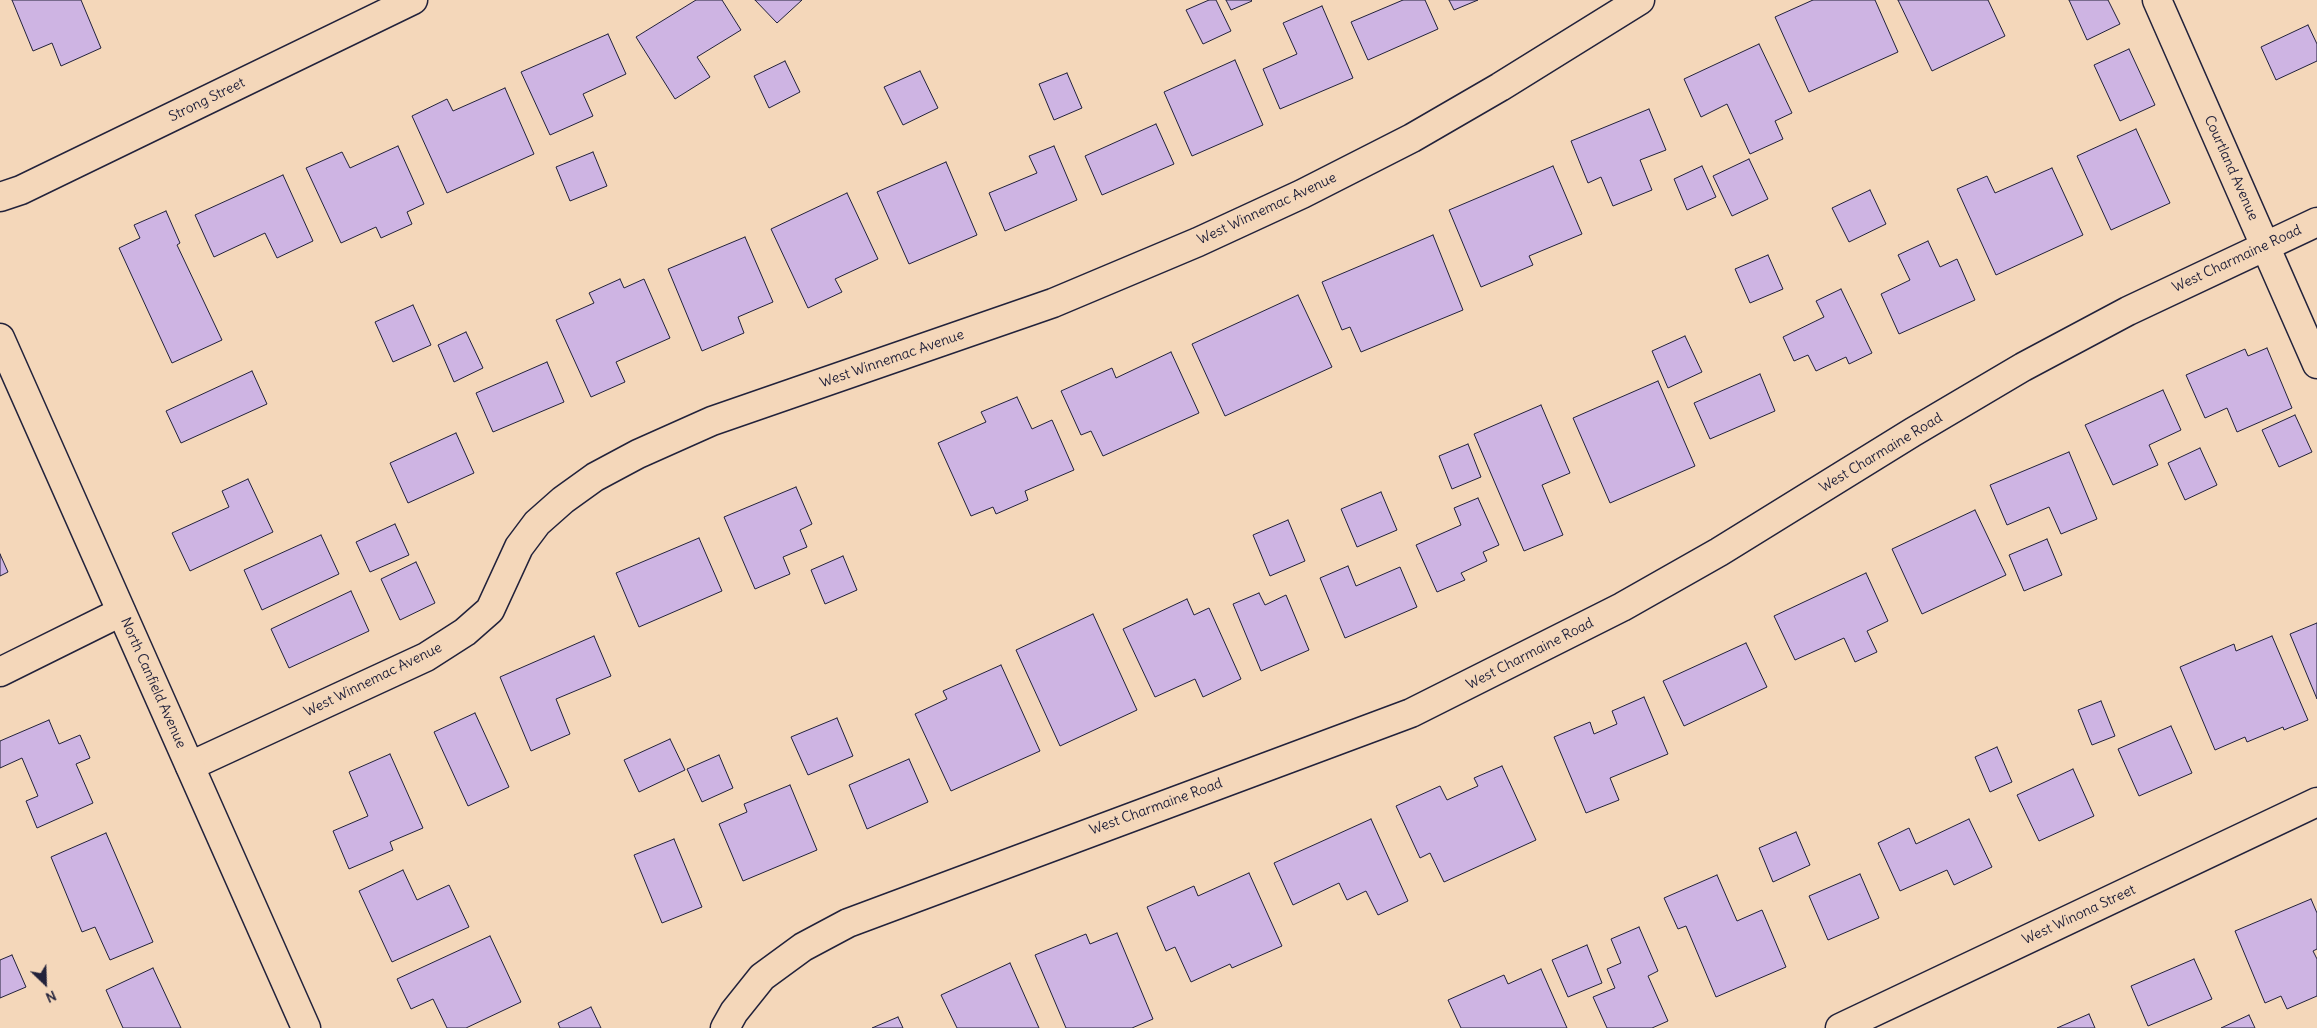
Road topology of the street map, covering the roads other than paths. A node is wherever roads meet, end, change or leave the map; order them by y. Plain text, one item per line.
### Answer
1 (413, 0) edge
2 (1640, 0) edge
3 (2157, 0) edge
4 (363, 10) edge
5 (0, 197) edge
6 (2317, 222) edge
7 (2264, 245) junction
8 (0, 338) edge
9 (2317, 364) edge
10 (121, 612) junction
11 (0, 672) edge
12 (190, 766) junction
13 (2317, 802) edge
14 (306, 1028) edge
15 (725, 1028) edge
16 (1840, 1028) edge

1 - 4 street, Strong Street
2 - 12 street, West Winnemac Avenue
3 - 7 street, Courtland Avenue
4 - 5 street, Strong Street
6 - 7 street, West Charmaine Road
7 - 9 street, Courtland Avenue
7 - 15 street, West Charmaine Road
8 - 10 street, North Canfield Avenue
10 - 11 street
10 - 12 street, North Canfield Avenue
12 - 14 street, North Canfield Avenue
13 - 16 street, West Winona Street

